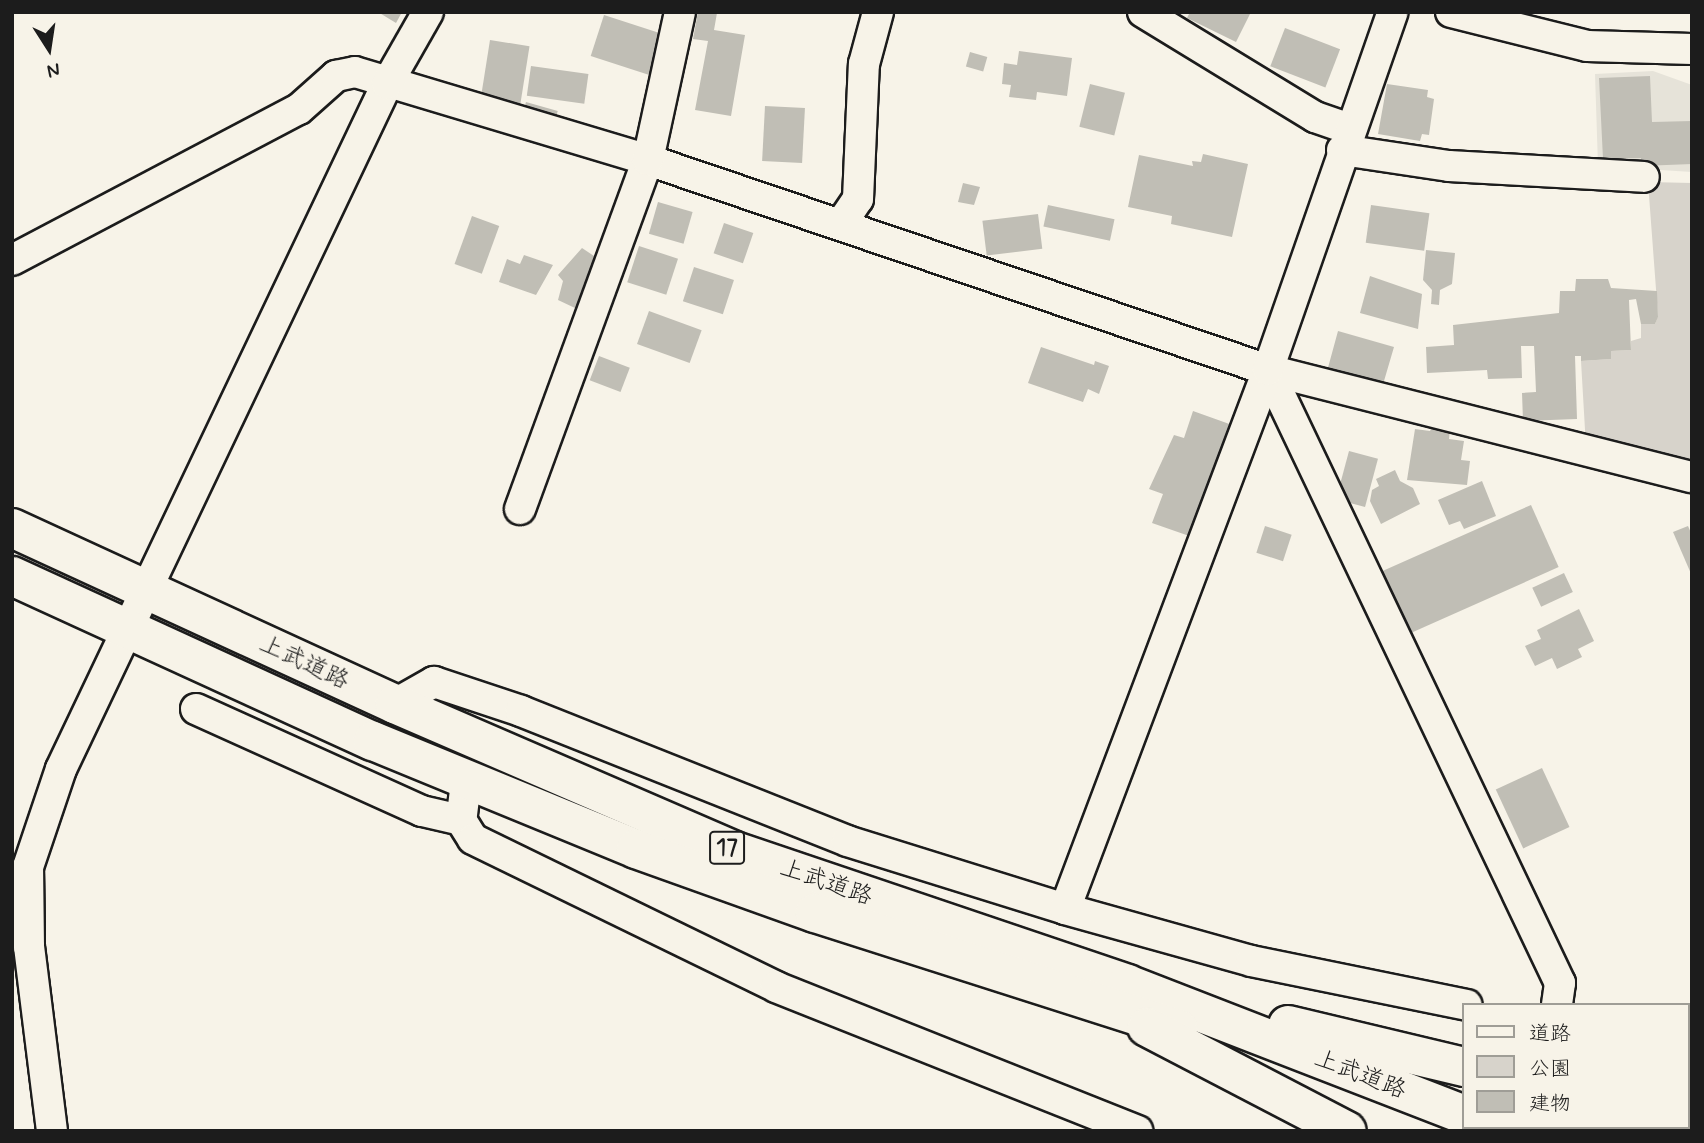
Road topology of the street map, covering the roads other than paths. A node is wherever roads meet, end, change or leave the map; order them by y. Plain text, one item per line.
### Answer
1 (428, 12) edge
2 (680, 12) edge
3 (878, 12) edge
4 (1143, 12) edge
5 (1393, 12) edge
6 (1451, 12) edge
7 (1692, 49) edge
8 (387, 84) junction
9 (1346, 139) junction
10 (649, 160) junction
11 (1644, 177) dead end
12 (841, 224) junction
13 (12, 260) edge
14 (1268, 370) junction
15 (1692, 477) edge
16 (520, 509) dead end
17 (12, 528) edge
18 (12, 576) edge
19 (146, 591) junction
20 (130, 630) junction
21 (395, 705) junction
22 (196, 709) dead end
23 (466, 782) junction
24 (461, 820) junction
25 (1065, 909) junction
26 (1121, 997) junction
27 (1557, 1003) edge
28 (1462, 1004) edge
29 (1462, 1067) edge
30 (1462, 1115) edge
31 (52, 1131) edge
32 (1137, 1131) edge
33 (1347, 1131) edge

1 - 8 street
2 - 10 street
3 - 12 street
4 - 9 street
5 - 9 street
6 - 7 street
8 - 10 street
8 - 13 street
8 - 19 street
9 - 11 street
9 - 14 street
10 - 12 street
10 - 16 street
12 - 14 street
14 - 15 street
14 - 25 street
14 - 27 street
17 - 19 highway, 上武道路 / 17
18 - 20 highway, 上武道路 / 17
19 - 20 street
19 - 21 highway, 上武道路 / 17
20 - 23 highway, 上武道路 / 17
20 - 31 street
21 - 25 street
21 - 26 highway, 上武道路 / 17
22 - 24 street
23 - 24 street
23 - 26 highway, 上武道路 / 17
24 - 32 street
25 - 28 street
26 - 29 highway
26 - 30 highway, 上武道路 / 17
26 - 33 highway

